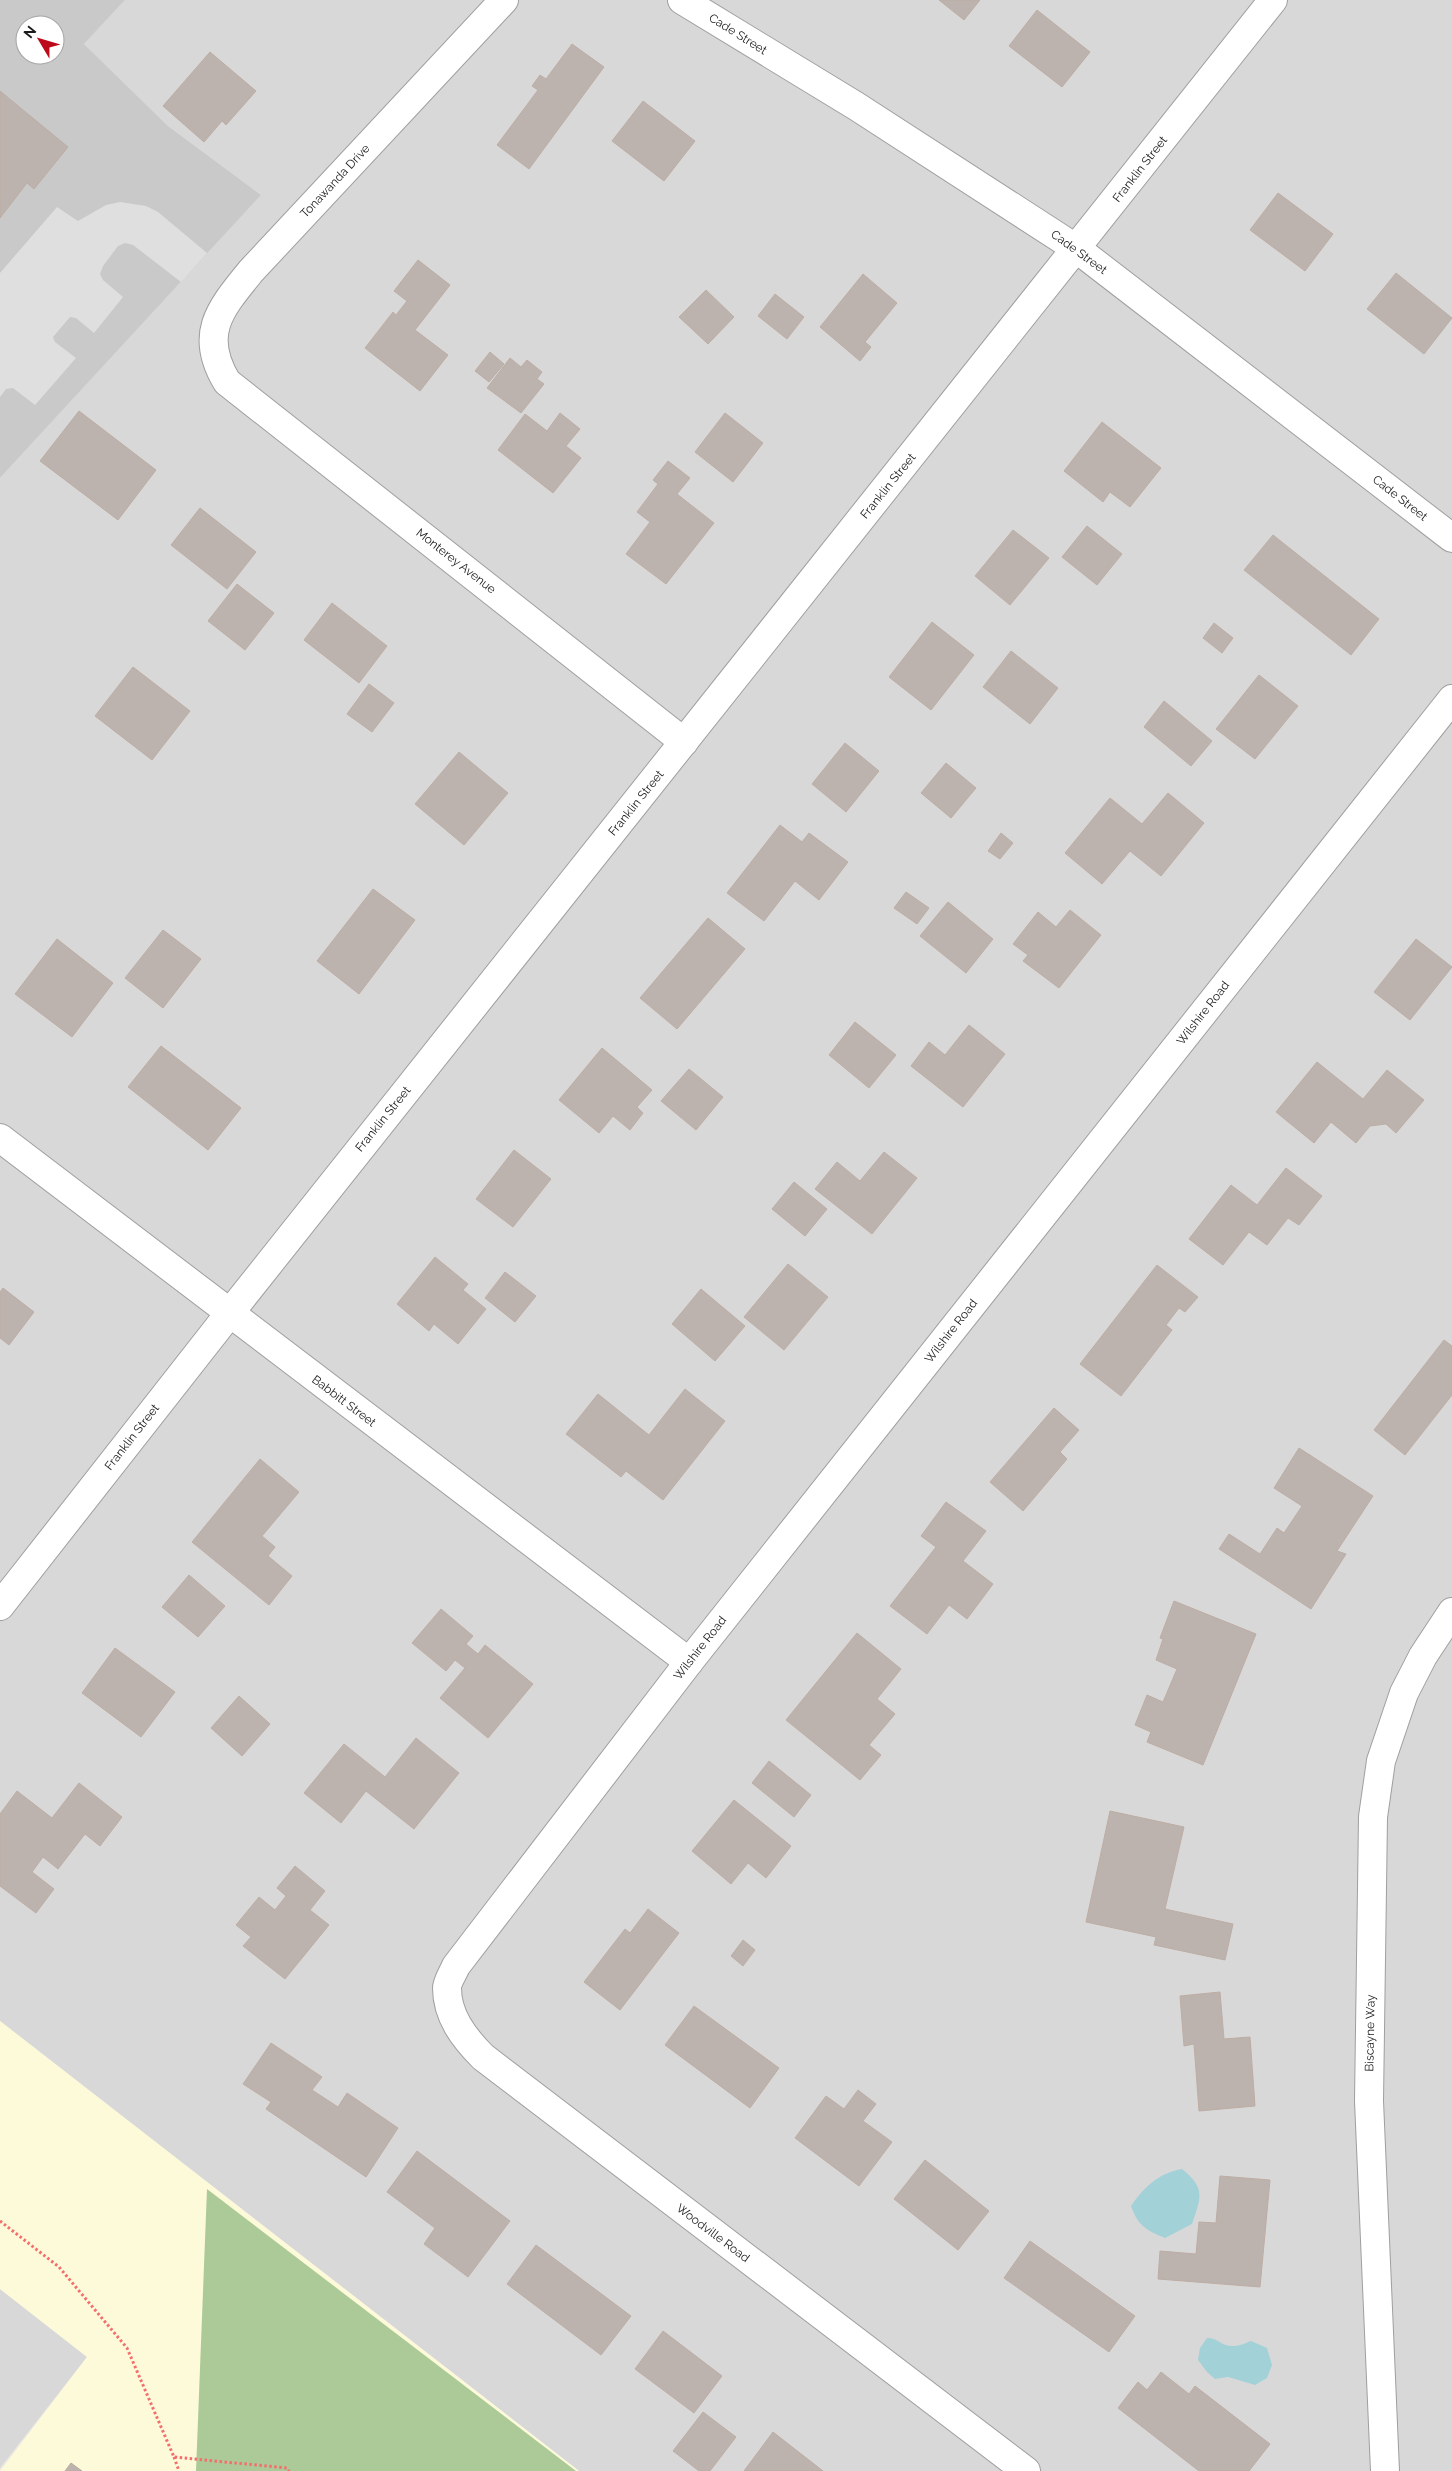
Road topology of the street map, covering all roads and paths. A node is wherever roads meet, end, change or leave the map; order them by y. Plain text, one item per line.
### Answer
1 (504, 0) edge
2 (682, 0) edge
3 (1273, 0) edge
4 (1077, 249) junction
5 (227, 382) joint
6 (1452, 538) edge
7 (1452, 699) edge
8 (684, 742) junction
9 (0, 1138) edge
10 (228, 1314) junction
11 (0, 1606) edge
12 (1452, 1612) edge
13 (689, 1662) junction
14 (456, 1966) joint
15 (0, 2221) edge
16 (174, 2457) junction
17 (178, 2471) edge
18 (289, 2471) edge
19 (1026, 2471) edge
20 (1385, 2471) edge

1 - 5 street, Tonawanda Drive
2 - 4 street, Cade Street
3 - 4 street, Franklin Street
4 - 6 street, Cade Street
4 - 8 street, Franklin Street
5 - 8 street, Monterey Avenue
7 - 13 street, Wilshire Road
8 - 10 street, Franklin Street
9 - 10 street, Babbitt Street
10 - 11 street, Franklin Street
10 - 13 street, Babbitt Street
12 - 20 street, Biscayne Way
13 - 14 street, Wilshire Road
14 - 19 street, Woodville Road
15 - 16 path
16 - 17 path
16 - 18 path

